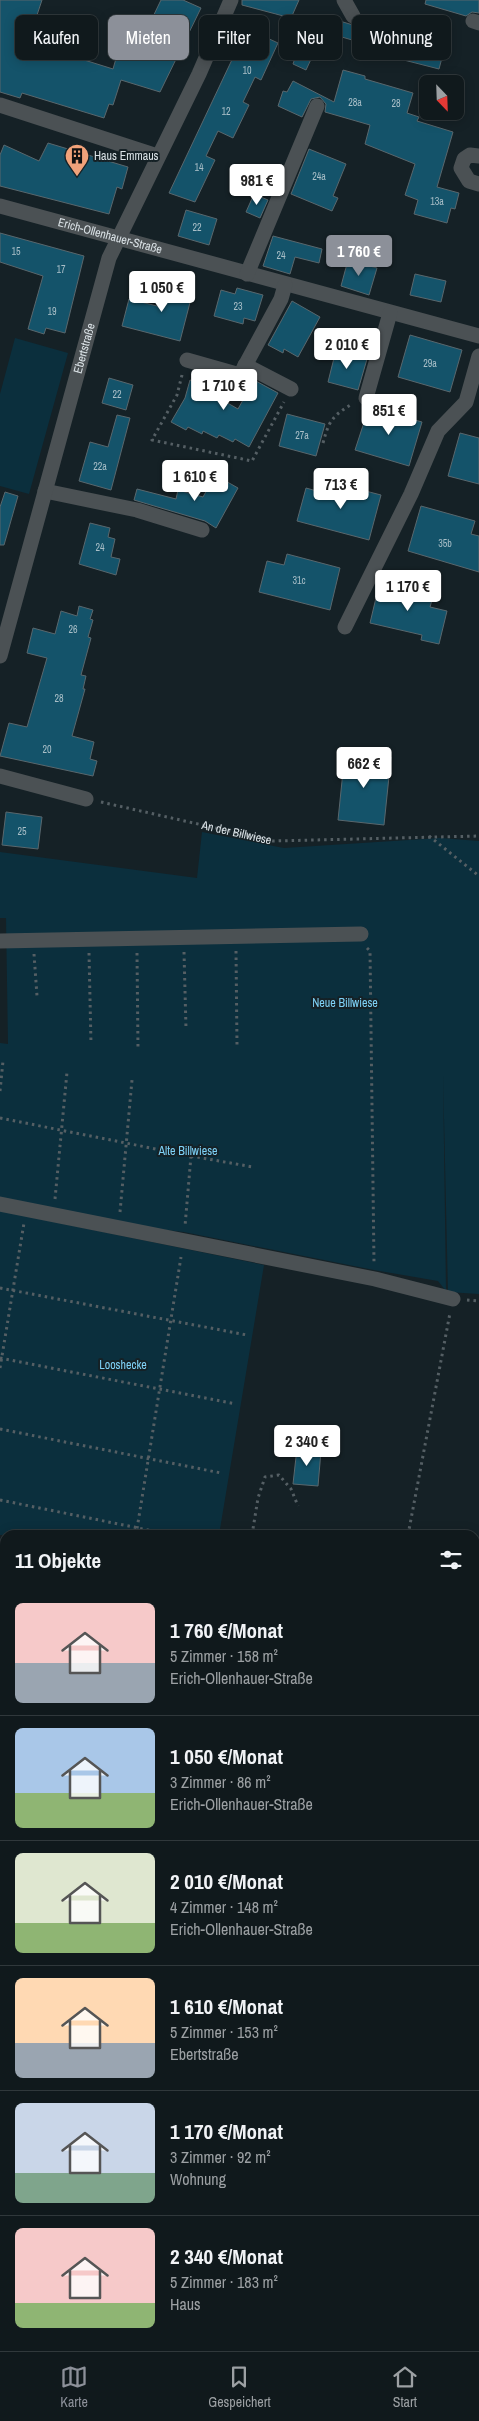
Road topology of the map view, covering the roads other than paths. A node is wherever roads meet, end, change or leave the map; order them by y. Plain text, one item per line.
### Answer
1 (232, 0) edge
2 (344, 0) edge
3 (352, 16) dead end
4 (0, 105) edge
5 (317, 106) dead end
6 (157, 156) junction
7 (479, 156) edge
8 (479, 184) edge
9 (0, 206) edge
10 (118, 237) junction
11 (247, 274) junction
12 (285, 285) junction
13 (390, 313) junction
14 (479, 336) edge
15 (479, 356) edge
16 (187, 360) road end
17 (245, 365) junction
18 (291, 389) road end
19 (366, 398) road end
20 (45, 491) junction
21 (202, 530) dead end
22 (345, 627) dead end
23 (0, 656) edge
24 (0, 776) edge
25 (86, 799) road end
26 (361, 934) road end
27 (0, 941) edge
28 (0, 1204) edge
29 (453, 1299) road end

1 - 6 street, Ebertstraße
2 - 3 street
4 - 6 street
5 - 11 street
6 - 10 street, Ebertstraße
7 - 8 street
9 - 10 street, Erich-Ollenhauer-Straße
10 - 11 street, Erich-Ollenhauer-Straße
10 - 20 street, Ebertstraße
11 - 12 street, Erich-Ollenhauer-Straße
12 - 13 street, Erich-Ollenhauer-Straße
12 - 17 street
13 - 14 street, Erich-Ollenhauer-Straße
13 - 19 street
15 - 22 street
16 - 17 street
17 - 18 street
20 - 21 street
20 - 23 street, Ebertstraße
24 - 25 street
26 - 27 street
28 - 29 street

